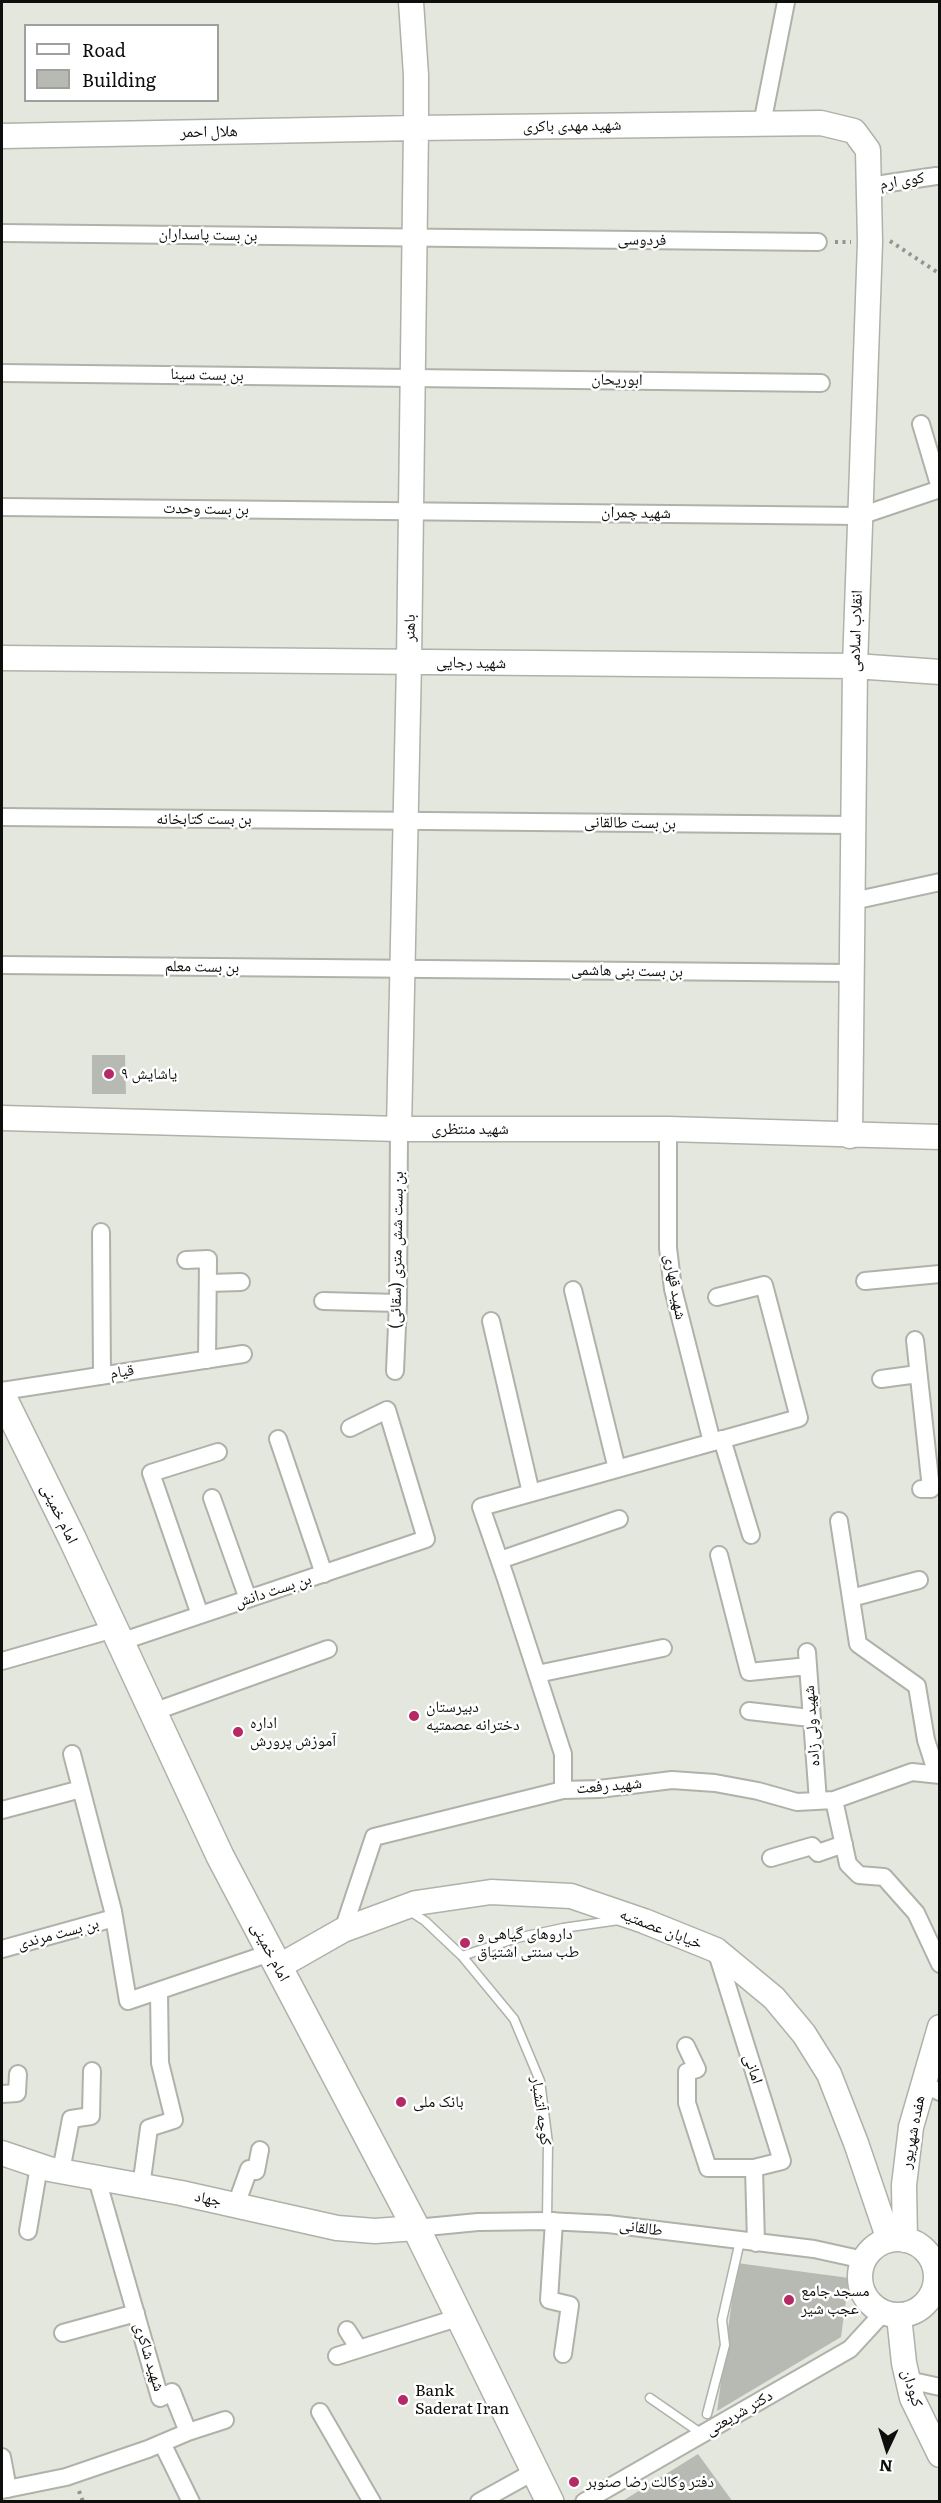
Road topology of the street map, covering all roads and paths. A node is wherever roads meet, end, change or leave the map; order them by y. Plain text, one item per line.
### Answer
1 (411, 2) edge
2 (786, 2) edge
3 (762, 124) junction
4 (416, 128) junction
5 (854, 131) joint
6 (2, 136) edge
7 (936, 176) dead end
8 (869, 186) junction
9 (2, 233) edge
10 (870, 234) junction
11 (414, 237) junction
12 (818, 242) joint
13 (939, 274) edge
14 (2, 373) edge
15 (413, 378) junction
16 (821, 383) dead end
17 (921, 424) dead end
18 (939, 488) edge
19 (2, 507) edge
20 (411, 511) junction
21 (860, 516) junction
22 (2, 658) edge
23 (410, 662) junction
24 (855, 666) junction
25 (938, 670) edge
26 (2, 817) edge
27 (406, 820) junction
28 (853, 825) junction
29 (939, 882) edge
30 (853, 901) junction
31 (2, 965) edge
32 (402, 969) junction
33 (852, 973) junction
34 (2, 1118) edge
35 (399, 1129) junction
36 (668, 1129) junction
37 (850, 1136) junction
38 (939, 1137) edge
39 (100, 1232) dead end
40 (186, 1260) dead end
41 (939, 1274) edge
42 (865, 1281) dead end
43 (241, 1282) dead end
44 (208, 1283) junction
45 (573, 1290) dead end
46 (717, 1297) dead end
47 (323, 1301) dead end
48 (398, 1303) junction
49 (491, 1321) dead end
50 (915, 1340) dead end
51 (243, 1354) dead end
52 (207, 1360) junction
53 (395, 1371) dead end
54 (918, 1374) junction
55 (102, 1376) junction
56 (881, 1379) dead end
57 (2, 1391) edge
58 (2, 1396) edge
59 (350, 1428) dead end
60 (278, 1439) dead end
61 (717, 1441) junction
62 (218, 1452) dead end
63 (617, 1469) junction
64 (930, 1480) edge
65 (531, 1493) junction
66 (212, 1498) dead end
67 (619, 1519) dead end
68 (838, 1521) dead end
69 (751, 1535) dead end
70 (719, 1555) dead end
71 (500, 1560) junction
72 (324, 1574) junction
73 (920, 1581) dead end
74 (851, 1598) junction
75 (248, 1599) junction
76 (200, 1615) junction
77 (117, 1636) junction
78 (663, 1648) dead end
79 (328, 1649) dead end
80 (2, 1660) edge
81 (537, 1674) junction
82 (749, 1710) dead end
83 (153, 1712) junction
84 (810, 1718) junction
85 (72, 1754) dead end
86 (939, 1772) edge
87 (81, 1789) junction
88 (563, 1790) junction
89 (826, 1800) junction
90 (2, 1810) edge
91 (844, 1844) junction
92 (771, 1858) dead end
93 (404, 1907) junction
94 (114, 1918) junction
95 (635, 1918) junction
96 (343, 1929) junction
97 (2, 1949) edge
98 (716, 1950) junction
99 (462, 1956) junction
100 (274, 1960) junction
101 (939, 1964) edge
102 (159, 1992) junction
103 (939, 2027) edge
104 (686, 2046) dead end
105 (92, 2071) dead end
106 (18, 2074) dead end
107 (931, 2088) edge
108 (2, 2094) edge
109 (260, 2150) dead end
110 (2, 2153) edge
111 (754, 2168) junction
112 (50, 2169) junction
113 (97, 2179) junction
114 (141, 2187) junction
115 (236, 2205) junction
116 (550, 2221) junction
117 (416, 2228) junction
118 (28, 2231) dead end
119 (897, 2240) junction
120 (748, 2242) junction
121 (936, 2258) edge
122 (864, 2260) junction
123 (136, 2313) junction
124 (891, 2314) junction
125 (460, 2317) junction
126 (347, 2331) dead end
127 (63, 2333) dead end
128 (359, 2349) junction
129 (562, 2354) dead end
130 (337, 2356) dead end
131 (908, 2380) junction
132 (939, 2387) edge
133 (650, 2398) dead end
134 (320, 2412) dead end
135 (707, 2414) dead end
136 (225, 2420) dead end
137 (188, 2432) junction
138 (702, 2434) junction
139 (162, 2443) junction
140 (939, 2455) edge
141 (2, 2457) edge
142 (535, 2471) junction
143 (5, 2489) edge
144 (192, 2502) edge
145 (372, 2502) edge
146 (479, 2502) edge
147 (550, 2502) edge
148 (584, 2502) edge

1 - 4 street
2 - 3 street
3 - 4 street, شهید مهدی باکری
3 - 5 street, شهید مهدی باکری
4 - 6 street, هلال احمر
4 - 11 street, باهنر
5 - 8 street, انقلاب اسلامی
7 - 8 street, کوی ارم
8 - 10 street, انقلاب اسلامی
9 - 11 street, بن بست پاسداران
10 - 12 path
10 - 13 path
10 - 21 street, انقلاب اسلامی
11 - 12 street, فردوسی
11 - 15 street, باهنر
14 - 15 street, بن بست سینا
15 - 16 street, ابوریحان
15 - 20 street, باهنر
17 - 18 street
18 - 21 street, شهید چمران
19 - 20 street, بن بست وحدت
20 - 21 street, شهید چمران
20 - 23 street, باهنر
21 - 24 street, انقلاب اسلامی
22 - 23 street, شهید رجایی
23 - 24 street, شهید رجایی
23 - 27 street, باهنر
24 - 25 street, شهید رجایی
24 - 28 street, انقلاب اسلامی
26 - 27 street, بن بست کتابخانه
27 - 28 street, بن بست طالقانی
27 - 32 street, باهنر
28 - 30 street, انقلاب اسلامی
29 - 30 street
30 - 33 street, انقلاب اسلامی
31 - 32 street, بن بست معلم
32 - 33 street, بن بست بنی هاشمی
32 - 35 street, باهنر
33 - 37 street, انقلاب اسلامی
34 - 35 street, شهید منتظری
35 - 36 street, شهید منتظری
35 - 48 street, بن بست شش متری (سقائی)
36 - 37 street, شهید منتظری
36 - 61 street, شهید قهاری
37 - 38 street, شهید منتظری
39 - 55 street
40 - 44 street
41 - 42 street
43 - 44 street
44 - 52 street
45 - 63 street
46 - 61 street
47 - 48 street
48 - 53 street, بن بست شش متری (سقائی)
49 - 65 street
50 - 54 street
51 - 52 street, قیام
52 - 55 street, قیام
54 - 56 street
54 - 64 street
55 - 57 street, قیام
58 - 77 main road, امام خمینی
59 - 72 street, بن بست دانش
60 - 72 street
61 - 63 street
61 - 69 street, شهید قهاری
62 - 76 street
63 - 65 street
65 - 71 street
66 - 75 street
67 - 71 street
68 - 74 street
70 - 84 street, شهید ولی زاده
71 - 81 street
72 - 75 street, بن بست دانش
73 - 74 street
74 - 86 street
75 - 76 street, بن بست دانش
76 - 77 street, بن بست دانش
77 - 80 street, بن بست دانش
77 - 83 main road, امام خمینی
78 - 81 street
79 - 83 street
81 - 88 street
82 - 84 street
83 - 100 main road, امام خمینی
84 - 89 street, شهید ولی زاده
85 - 87 street
86 - 89 street, شهید رفعت
87 - 90 street
87 - 94 street
88 - 89 street, شهید رفعت
88 - 96 street, شهید رفعت
89 - 91 street, شهید ولی زاده
91 - 92 street
91 - 101 street, شهید ولی زاده
93 - 95 street, خیابان عصمتیه
93 - 96 street, خیابان عصمتیه
93 - 99 lane, کوچه آتشبار
94 - 97 street, بن بست مرندی
94 - 102 street
95 - 98 street, خیابان عصمتیه
95 - 99 lane
96 - 100 street, خیابان عصمتیه
98 - 111 street, امانی
98 - 119 street, خیابان عصمتیه
99 - 116 lane, کوچه آتشبار
100 - 102 street
100 - 117 main road, امام خمینی
102 - 114 street
103 - 107 street, هفده شهریور
104 - 111 street, امانی
105 - 112 street
106 - 108 street
107 - 119 street, هفده شهریور
109 - 115 street
110 - 112 street, جهاد
111 - 120 street
112 - 113 street, جهاد
112 - 118 street
113 - 114 street, جهاد
113 - 123 street, شهید شاکری
114 - 115 street, جهاد
115 - 117 street, جهاد
116 - 117 street, طالقانی
116 - 120 street, طالقانی
116 - 129 street
117 - 125 main road, امام خمینی
119 - 121 street
119 - 122 street
120 - 122 street, طالقانی
120 - 135 lane
121 - 124 street
122 - 124 street
123 - 127 street
123 - 137 street, شهید شاکری
124 - 131 street, کبودان
124 - 138 street, دکتر شریعتی
125 - 128 street
125 - 142 main road, امام خمینی
126 - 128 street
128 - 130 street
131 - 132 street
131 - 140 street, کبودان
133 - 138 lane
134 - 145 street
136 - 137 street
137 - 139 street
138 - 148 street, دکتر شریعتی
139 - 143 street
139 - 144 street
141 - 143 street
142 - 146 street
142 - 147 main road, امام خمینی

